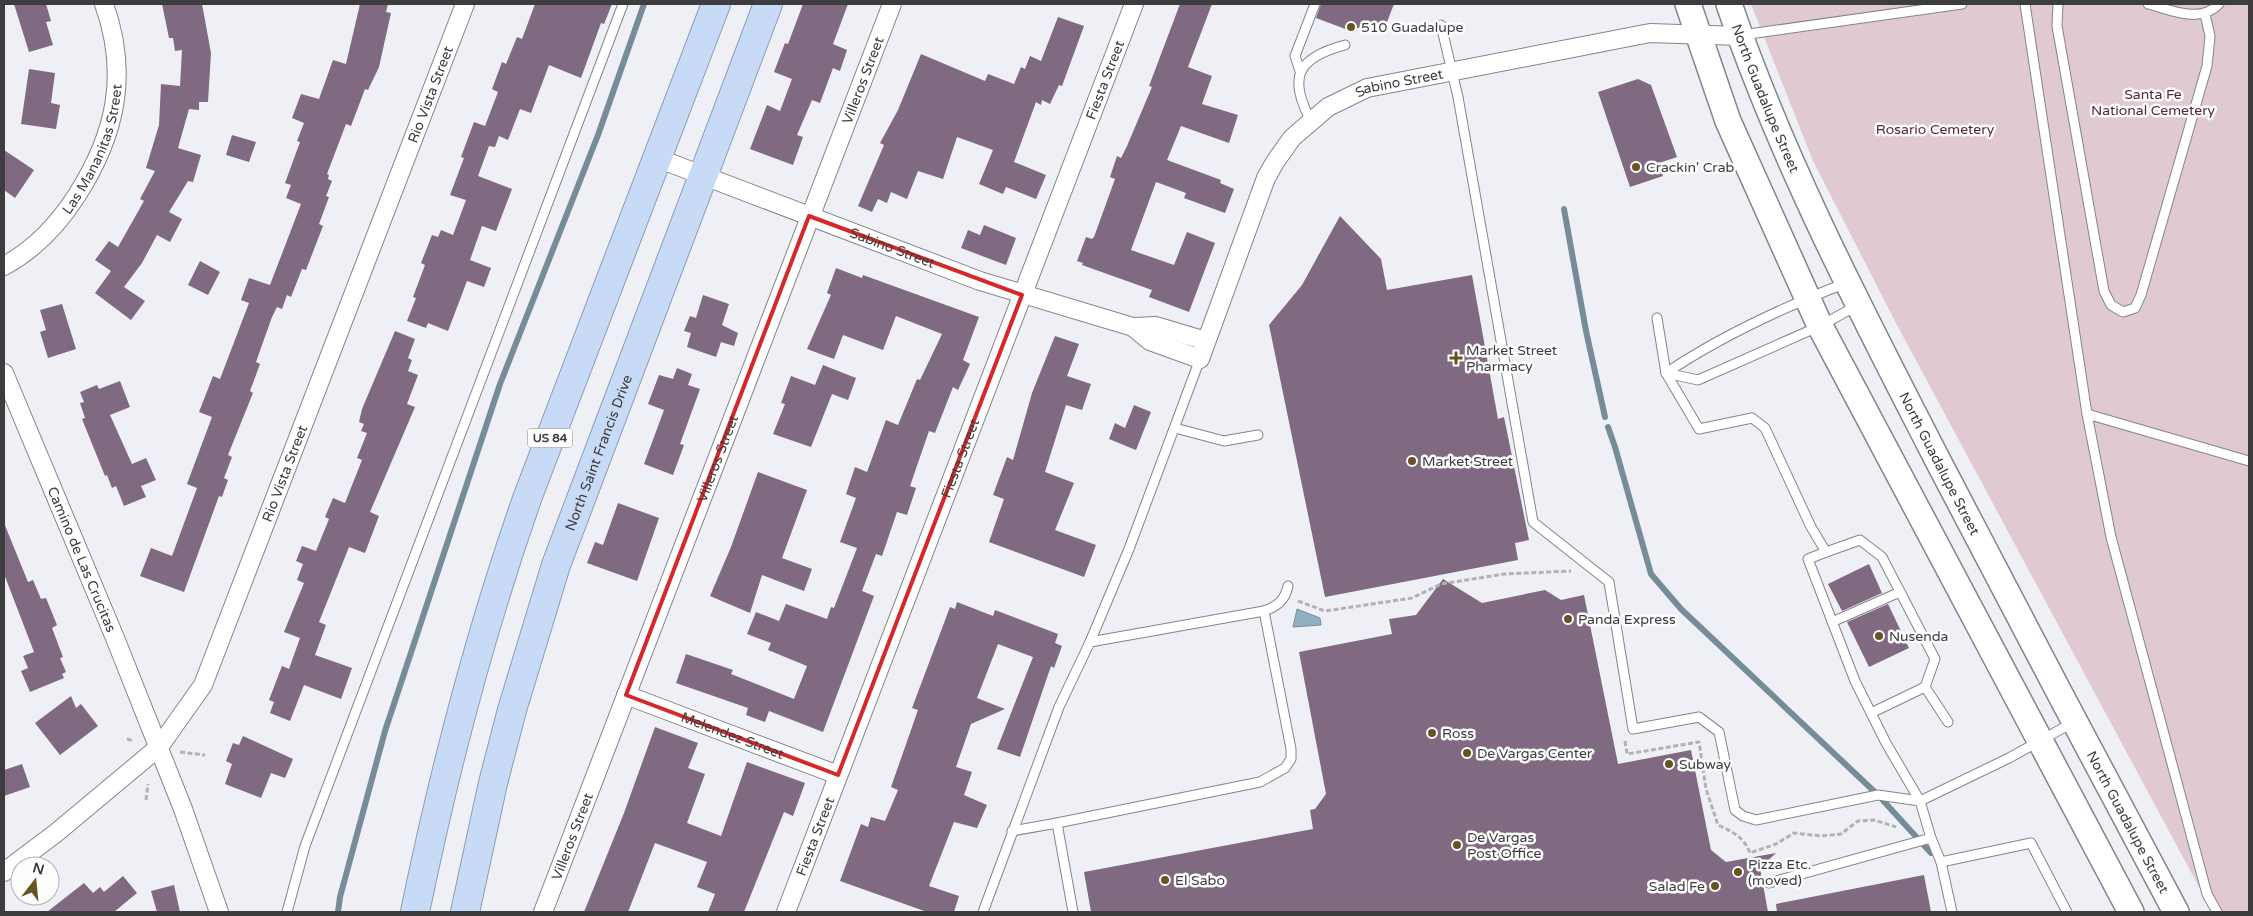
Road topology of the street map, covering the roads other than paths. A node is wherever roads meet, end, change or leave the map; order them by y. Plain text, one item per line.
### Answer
1 (104, 4) edge
2 (465, 4) edge
3 (623, 4) edge
4 (716, 4) edge
5 (768, 4) edge
6 (892, 4) edge
7 (1134, 4) edge
8 (1314, 4) edge
9 (1688, 4) edge
10 (1729, 4) edge
11 (1962, 4) edge
12 (2025, 4) edge
13 (2058, 4) edge
14 (2148, 4) edge
15 (2219, 4) edge
16 (2205, 14) junction
17 (1441, 25) dead end
18 (1697, 34) junction
19 (1740, 36) junction
20 (1345, 45) dead end
21 (1300, 70) junction
22 (1453, 71) junction
23 (1311, 121) junction
24 (657, 158) junction
25 (702, 175) junction
26 (809, 216) junction
27 (4, 266) edge
28 (1846, 282) junction
29 (1022, 294) junction
30 (1806, 298) junction
31 (1858, 305) junction
32 (1657, 318) dead end
33 (1820, 326) junction
34 (1133, 327) junction
35 (1206, 341) junction
36 (1200, 359) junction
37 (4, 373) edge
38 (1666, 373) junction
39 (2087, 414) junction
40 (1175, 428) junction
41 (1258, 434) dead end
42 (2249, 461) edge
43 (1826, 552) junction
44 (1288, 586) dead end
45 (1900, 592) junction
46 (1264, 611) junction
47 (1832, 622) junction
48 (1090, 642) junction
49 (1925, 687) junction
50 (626, 695) junction
51 (1871, 713) junction
52 (1948, 722) dead end
53 (2074, 722) junction
54 (2040, 741) junction
55 (159, 747) junction
56 (838, 775) junction
57 (1920, 801) junction
58 (1057, 823) junction
59 (1012, 830) junction
60 (1931, 838) junction
61 (1941, 862) junction
62 (4, 872) edge
63 (1769, 883) dead end
64 (219, 912) edge
65 (287, 912) edge
66 (415, 912) edge
67 (465, 912) edge
68 (543, 912) edge
69 (786, 912) edge
70 (983, 912) edge
71 (1073, 912) edge
72 (1952, 912) edge
73 (2068, 912) edge
74 (2131, 912) edge
75 (2176, 912) edge
76 (2217, 912) edge

1 - 27 street, Las Mananitas Street
2 - 55 street, Rio Vista Street
3 - 65 lane
4 - 24 highway, US 84
5 - 25 highway, North Saint Francis Drive
6 - 26 street, Villeros Street
7 - 29 street, Fiesta Street
8 - 21 lane
9 - 18 main road
10 - 19 main road, North Guadalupe Street
11 - 19 lane
12 - 39 lane
13 - 16 lane
14 - 16 lane
15 - 16 lane
17 - 22 lane
18 - 19 street, Sabino Street
18 - 22 street, Sabino Street
18 - 30 main road
19 - 28 main road, North Guadalupe Street
20 - 21 lane
21 - 23 lane
22 - 23 street, Sabino Street
22 - 57 lane
23 - 35 street, Sabino Street
24 - 25 street, Sabino Street
24 - 66 highway, US 84
25 - 26 street, Sabino Street
25 - 67 highway, North Saint Francis Drive
26 - 29 street, Sabino Street
26 - 50 street, Villeros Street
28 - 30 lane
28 - 31 main road, North Guadalupe Street
29 - 34 street, Sabino Street
29 - 56 street, Fiesta Street
30 - 33 main road
30 - 38 lane
31 - 33 lane
31 - 53 main road, North Guadalupe Street
32 - 38 lane
33 - 38 lane
33 - 54 main road
34 - 35 street, Sabino Street
34 - 36 street, Sabino Street
35 - 36 street, Sabino Street
36 - 40 lane
37 - 55 street, Camino de Las Crucitas
38 - 43 lane
39 - 42 lane
39 - 76 lane
40 - 41 lane
40 - 48 lane
43 - 45 lane
43 - 47 lane
44 - 46 lane
45 - 47 lane
45 - 49 lane
46 - 48 lane
46 - 58 lane
47 - 51 lane
48 - 59 lane
49 - 51 lane
49 - 52 lane
50 - 56 street, Melendez Street
50 - 68 street, Villeros Street
51 - 57 lane
53 - 54 lane
53 - 75 main road, North Guadalupe Street
54 - 57 lane
54 - 74 main road
55 - 62 street, Rio Vista Street
55 - 64 street
56 - 69 street, Fiesta Street
57 - 60 lane
58 - 59 lane
58 - 71 lane
59 - 70 lane
60 - 61 lane
60 - 63 lane
61 - 72 lane
61 - 73 lane

